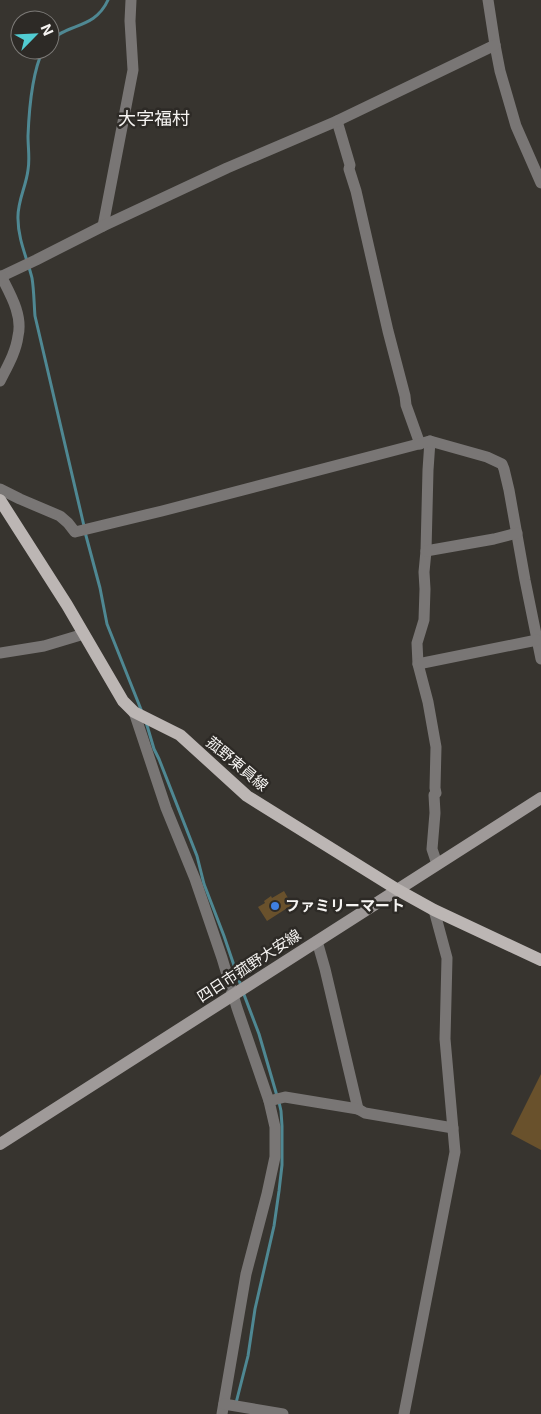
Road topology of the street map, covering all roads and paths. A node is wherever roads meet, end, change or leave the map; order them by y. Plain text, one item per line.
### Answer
1 (131, 0) edge
2 (488, 0) edge
3 (495, 45) junction
4 (337, 121) junction
5 (541, 183) edge
6 (103, 226) junction
7 (0, 276) edge
8 (0, 381) edge
9 (425, 443) junction
10 (0, 490) edge
11 (0, 500) edge
12 (516, 533) junction
13 (426, 551) junction
14 (84, 634) junction
15 (537, 640) junction
16 (0, 653) edge
17 (541, 659) edge
18 (418, 664) junction
19 (138, 714) junction
20 (541, 798) edge
21 (437, 864) junction
22 (398, 890) junction
23 (434, 910) junction
24 (317, 941) junction
25 (541, 960) edge
26 (240, 991) junction
27 (270, 1101) junction
28 (358, 1109) junction
29 (453, 1128) junction
30 (0, 1144) edge
31 (225, 1407) edge
32 (283, 1414) edge
33 (404, 1414) edge

1 - 6 street
2 - 3 street
3 - 4 street
3 - 5 street
4 - 6 street
4 - 9 street
6 - 7 street
7 - 8 street
9 - 10 street
9 - 12 street
9 - 13 street
11 - 14 main road, 菰野東員線
12 - 13 street
12 - 15 street
13 - 18 street
14 - 16 street
14 - 19 main road, 菰野東員線
15 - 17 street
15 - 18 street
18 - 21 street
19 - 22 main road, 菰野東員線
19 - 26 street
20 - 21 main road, 四日市菰野大安線
21 - 22 main road, 四日市菰野大安線
22 - 23 main road, 菰野東員線
22 - 24 main road, 四日市菰野大安線
23 - 25 main road, 菰野東員線
23 - 29 street
24 - 26 main road, 四日市菰野大安線
24 - 28 street
26 - 27 street
26 - 30 main road, 四日市菰野大安線
27 - 28 street
27 - 31 street
28 - 29 street
29 - 33 street
31 - 32 street

